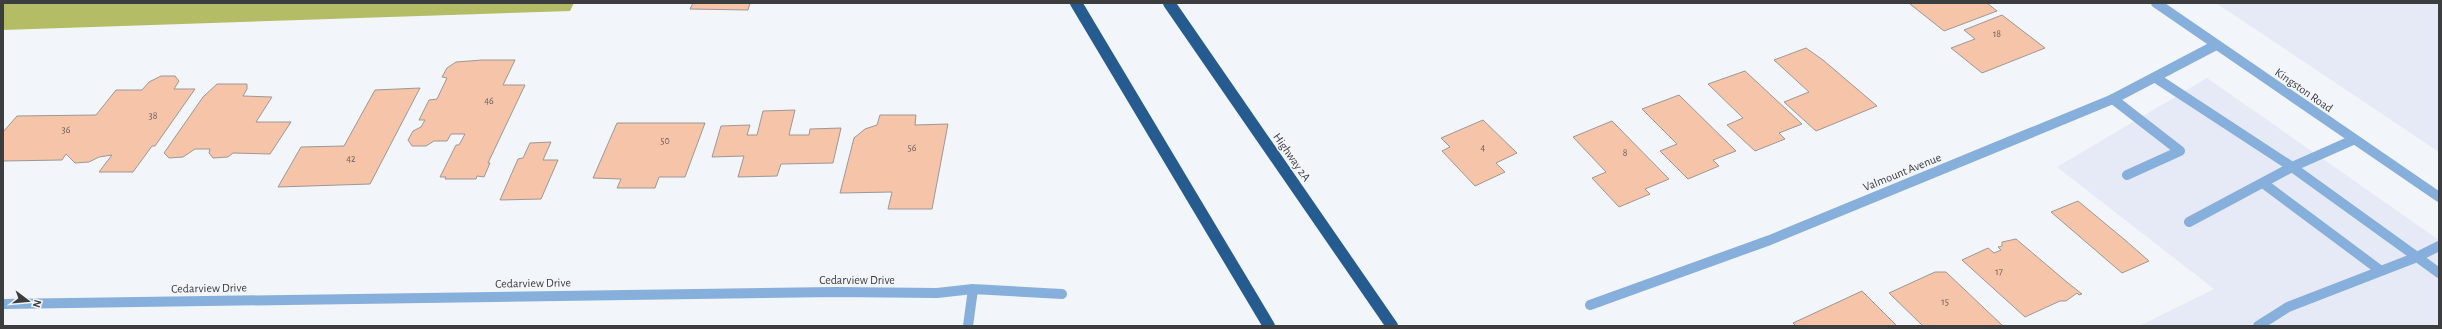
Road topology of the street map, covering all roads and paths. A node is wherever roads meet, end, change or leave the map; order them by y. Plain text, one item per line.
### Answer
1 (1076, 3) edge
2 (1169, 3) edge
3 (2156, 3) edge
4 (2216, 45) junction
5 (2156, 78) junction
6 (2113, 99) junction
7 (2353, 140) junction
8 (2292, 167) junction
9 (2127, 174) dead end
10 (2263, 183) junction
11 (2439, 197) edge
12 (2189, 222) dead end
13 (2439, 246) edge
14 (2418, 257) junction
15 (2382, 270) junction
16 (2439, 273) edge
17 (973, 289) junction
18 (1062, 294) dead end
19 (3, 304) edge
20 (1590, 305) dead end
21 (968, 326) edge
22 (1269, 326) edge
23 (1392, 326) edge
24 (2258, 326) edge

1 - 22 highway
2 - 23 highway, Highway 2A
3 - 4 street, Kingston Road
4 - 5 street, Valmount Avenue
4 - 7 street, Kingston Road
5 - 6 street, Valmount Avenue
5 - 8 street
6 - 9 street
6 - 20 street, Valmount Avenue
7 - 8 street
7 - 11 street, Kingston Road
8 - 10 street
8 - 14 street
10 - 12 street
10 - 15 street
13 - 14 street
14 - 15 street
14 - 16 street
15 - 24 street
17 - 18 street, Cedarview Drive
17 - 19 street, Cedarview Drive
17 - 21 street

